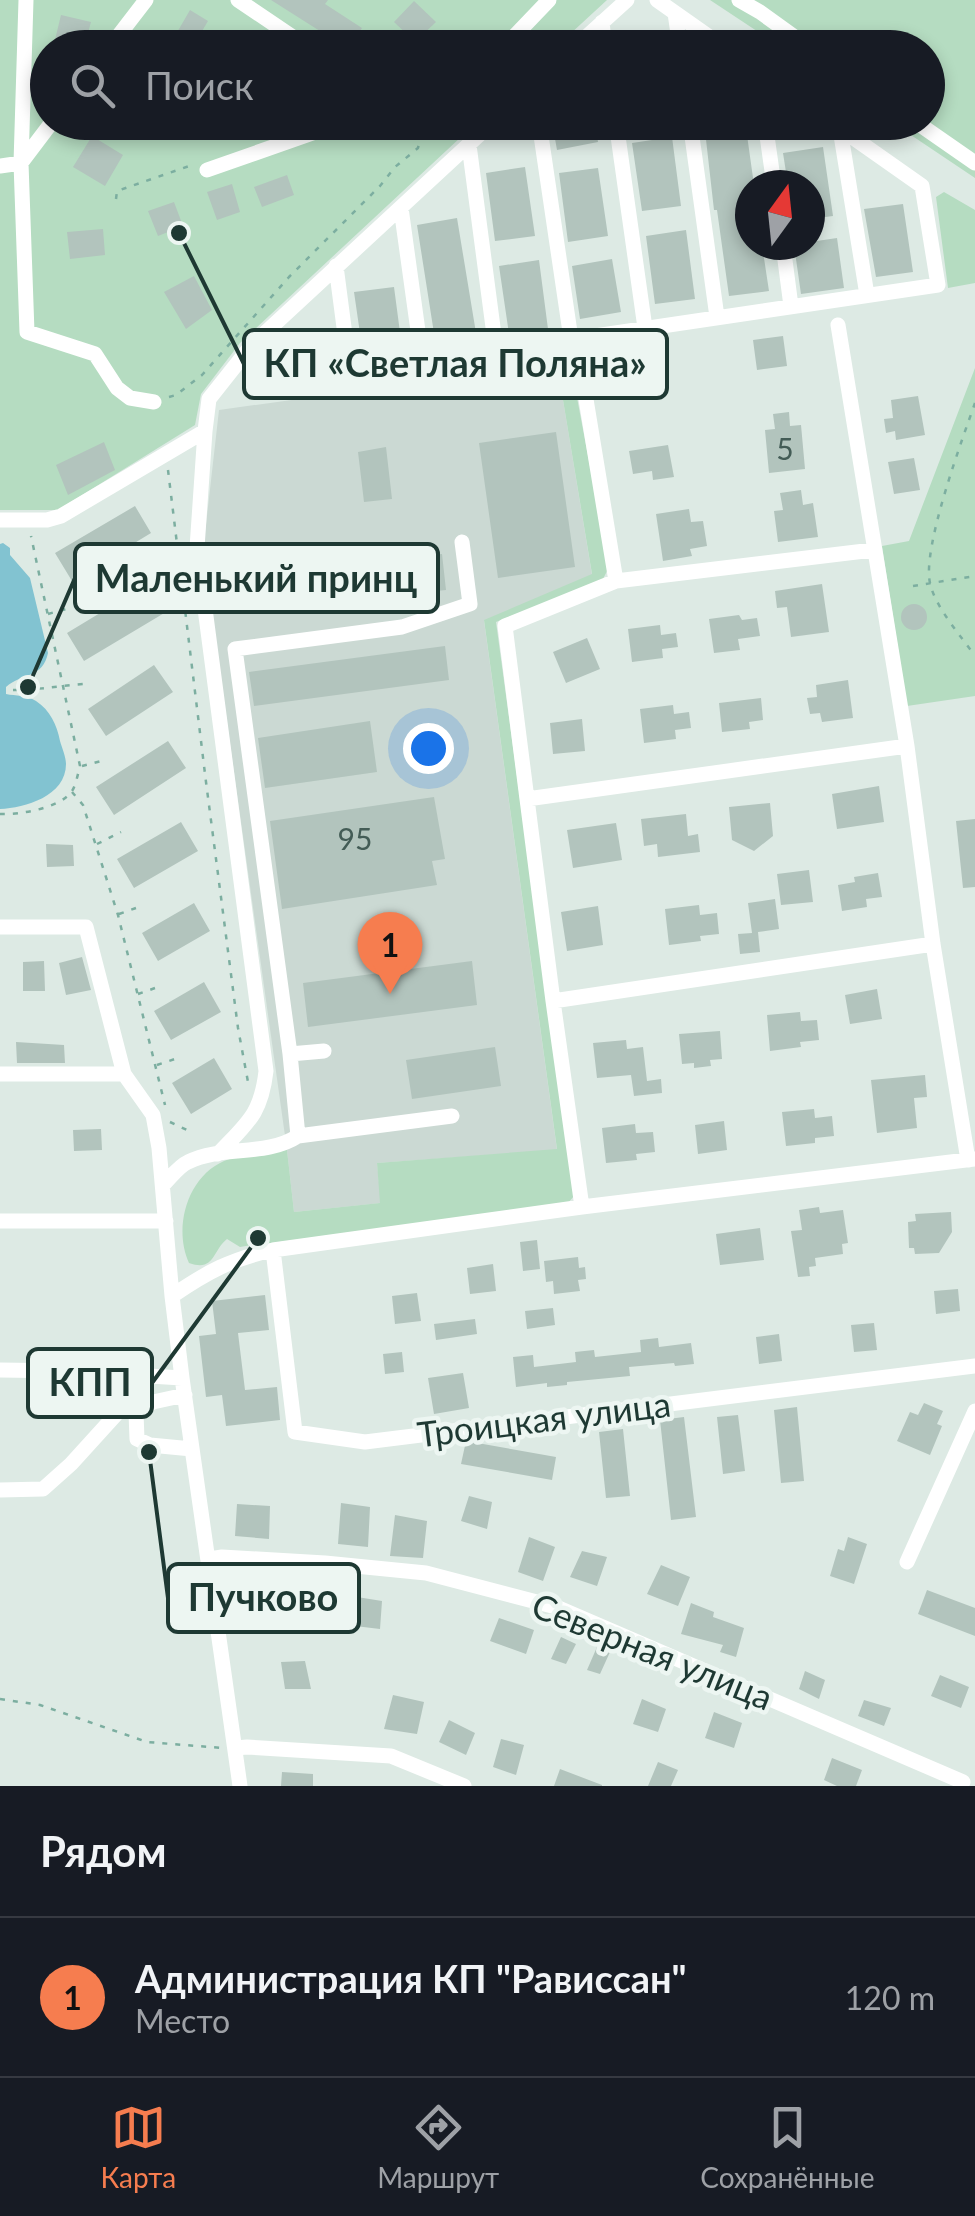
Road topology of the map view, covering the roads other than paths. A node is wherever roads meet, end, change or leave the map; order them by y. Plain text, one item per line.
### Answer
1 (26, 0) edge
2 (146, 0) edge
3 (238, 0) edge
4 (550, 0) edge
5 (627, 0) edge
6 (658, 0) edge
7 (739, 0) edge
8 (675, 13) junction
9 (602, 22) junction
10 (123, 30) edge
11 (282, 30) edge
12 (521, 30) edge
13 (593, 30) edge
14 (603, 30) edge
15 (677, 30) edge
16 (699, 30) edge
17 (783, 30) edge
18 (38, 140) edge
19 (293, 140) edge
20 (475, 140) edge
21 (542, 140) edge
22 (619, 140) edge
23 (692, 140) edge
24 (768, 140) edge
25 (838, 140) edge
26 (856, 140) edge
27 (941, 140) edge
28 (469, 146) junction
29 (21, 162) junction
30 (975, 164) edge
31 (0, 166) edge
32 (207, 170) road end
33 (772, 170) edge
34 (401, 208) junction
35 (784, 260) edge
36 (336, 266) junction
37 (866, 294) junction
38 (791, 306) junction
39 (717, 317) junction
40 (838, 325) dead end
41 (645, 328) junction
42 (571, 339) junction
43 (251, 346) junction
44 (496, 350) junction
45 (580, 363) dead end
46 (423, 366) junction
47 (352, 381) junction
48 (154, 402) road end
49 (204, 431) junction
50 (0, 520) edge
51 (462, 542) dead end
52 (873, 550) junction
53 (616, 581) junction
54 (906, 746) junction
55 (527, 799) junction
56 (0, 927) edge
57 (933, 944) junction
58 (553, 1001) junction
59 (324, 1051) dead end
60 (290, 1054) junction
61 (0, 1074) edge
62 (124, 1074) junction
63 (452, 1116) dead end
64 (298, 1136) junction
65 (218, 1154) junction
66 (972, 1159) edge
67 (164, 1184) junction
68 (582, 1207) junction
69 (0, 1221) edge
70 (166, 1222) junction
71 (273, 1250) junction
72 (172, 1296) junction
73 (975, 1366) edge
74 (0, 1370) edge
75 (150, 1377) junction
76 (184, 1387) junction
77 (975, 1412) edge
78 (192, 1449) junction
79 (0, 1490) edge
80 (210, 1560) junction
81 (907, 1562) dead end
82 (236, 1748) junction
83 (964, 1782) dead end
84 (240, 1786) edge
85 (464, 1786) edge

1 - 29 street
2 - 10 street
3 - 11 street
4 - 12 street
5 - 9 street
6 - 8 street
7 - 17 street
8 - 15 street
8 - 16 street
9 - 13 street
9 - 14 street
18 - 29 street
19 - 32 street
20 - 28 street
21 - 42 street
22 - 41 street
23 - 39 street
24 - 33 street
25 - 37 street
26 - 37 street
27 - 30 street
28 - 34 street
28 - 44 street
29 - 31 street
29 - 48 street
34 - 36 street
34 - 46 street
35 - 38 street
36 - 43 street
36 - 47 street
37 - 38 street
38 - 39 street
39 - 41 street
40 - 52 street
41 - 42 street
42 - 44 street
43 - 47 street
43 - 49 street
44 - 46 street
45 - 53 street
46 - 47 street
49 - 50 street
49 - 65 street
51 - 60 street
52 - 53 street
52 - 54 street
53 - 55 street
54 - 55 street
54 - 57 street
55 - 58 street
56 - 62 street
57 - 58 street
57 - 66 street
58 - 68 street
59 - 60 street
60 - 64 street
61 - 62 street
62 - 67 street
63 - 64 street
64 - 65 street
65 - 67 street
66 - 68 street
67 - 70 street
68 - 71 street
69 - 70 street
70 - 72 street
71 - 72 street
71 - 73 street, Троицкая улица
72 - 76 street
74 - 75 street
75 - 76 street
75 - 79 street
76 - 78 street
76 - 78 street
77 - 81 street
78 - 80 street
80 - 82 street
80 - 83 street, Северная улица
82 - 84 street
82 - 85 street

